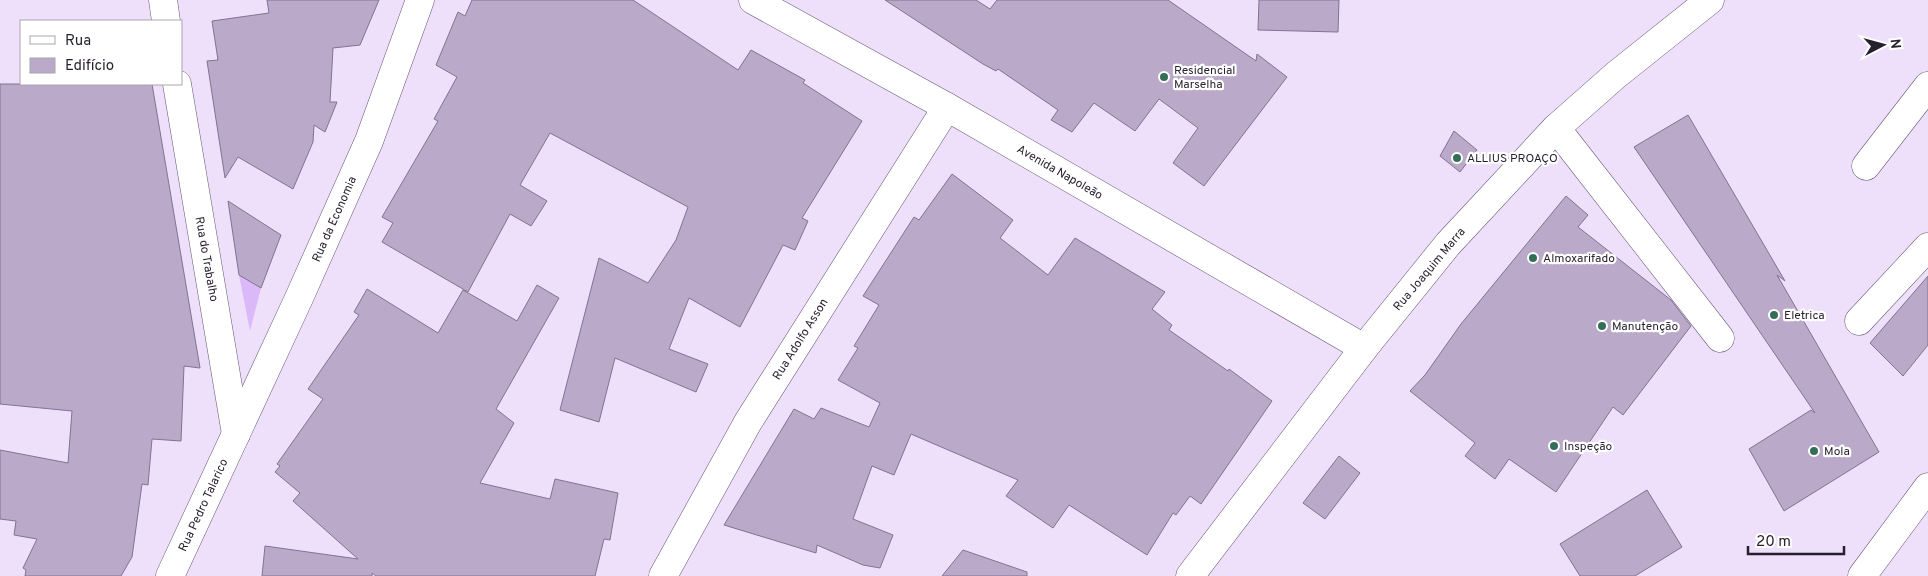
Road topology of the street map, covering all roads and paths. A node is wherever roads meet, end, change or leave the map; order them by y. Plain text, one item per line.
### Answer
1 (163, 0) edge
2 (420, 0) edge
3 (753, 0) edge
4 (1710, 0) edge
5 (166, 20) edge
6 (177, 85) edge
7 (1928, 86) edge
8 (947, 107) junction
9 (1556, 128) junction
10 (1866, 166) dead end
11 (1928, 247) edge
12 (1859, 321) dead end
13 (1720, 338) dead end
14 (1364, 348) junction
15 (236, 434) junction
16 (1928, 487) edge
17 (170, 576) edge
18 (663, 576) edge
19 (1190, 576) edge
20 (1862, 576) edge

1 - 5 street
2 - 15 street, Rua da Economia
3 - 8 street, Avenida Napoleão
4 - 9 street, Rua Joaquim Marra
6 - 15 street, Rua do Trabalho
7 - 10 street
8 - 14 street, Avenida Napoleão
8 - 18 street, Rua Adolfo Asson
9 - 13 street
9 - 14 street, Rua Joaquim Marra
11 - 12 street
14 - 19 street, Rua Joaquim Marra
15 - 17 street, Rua Pedro Talarico
16 - 20 street

